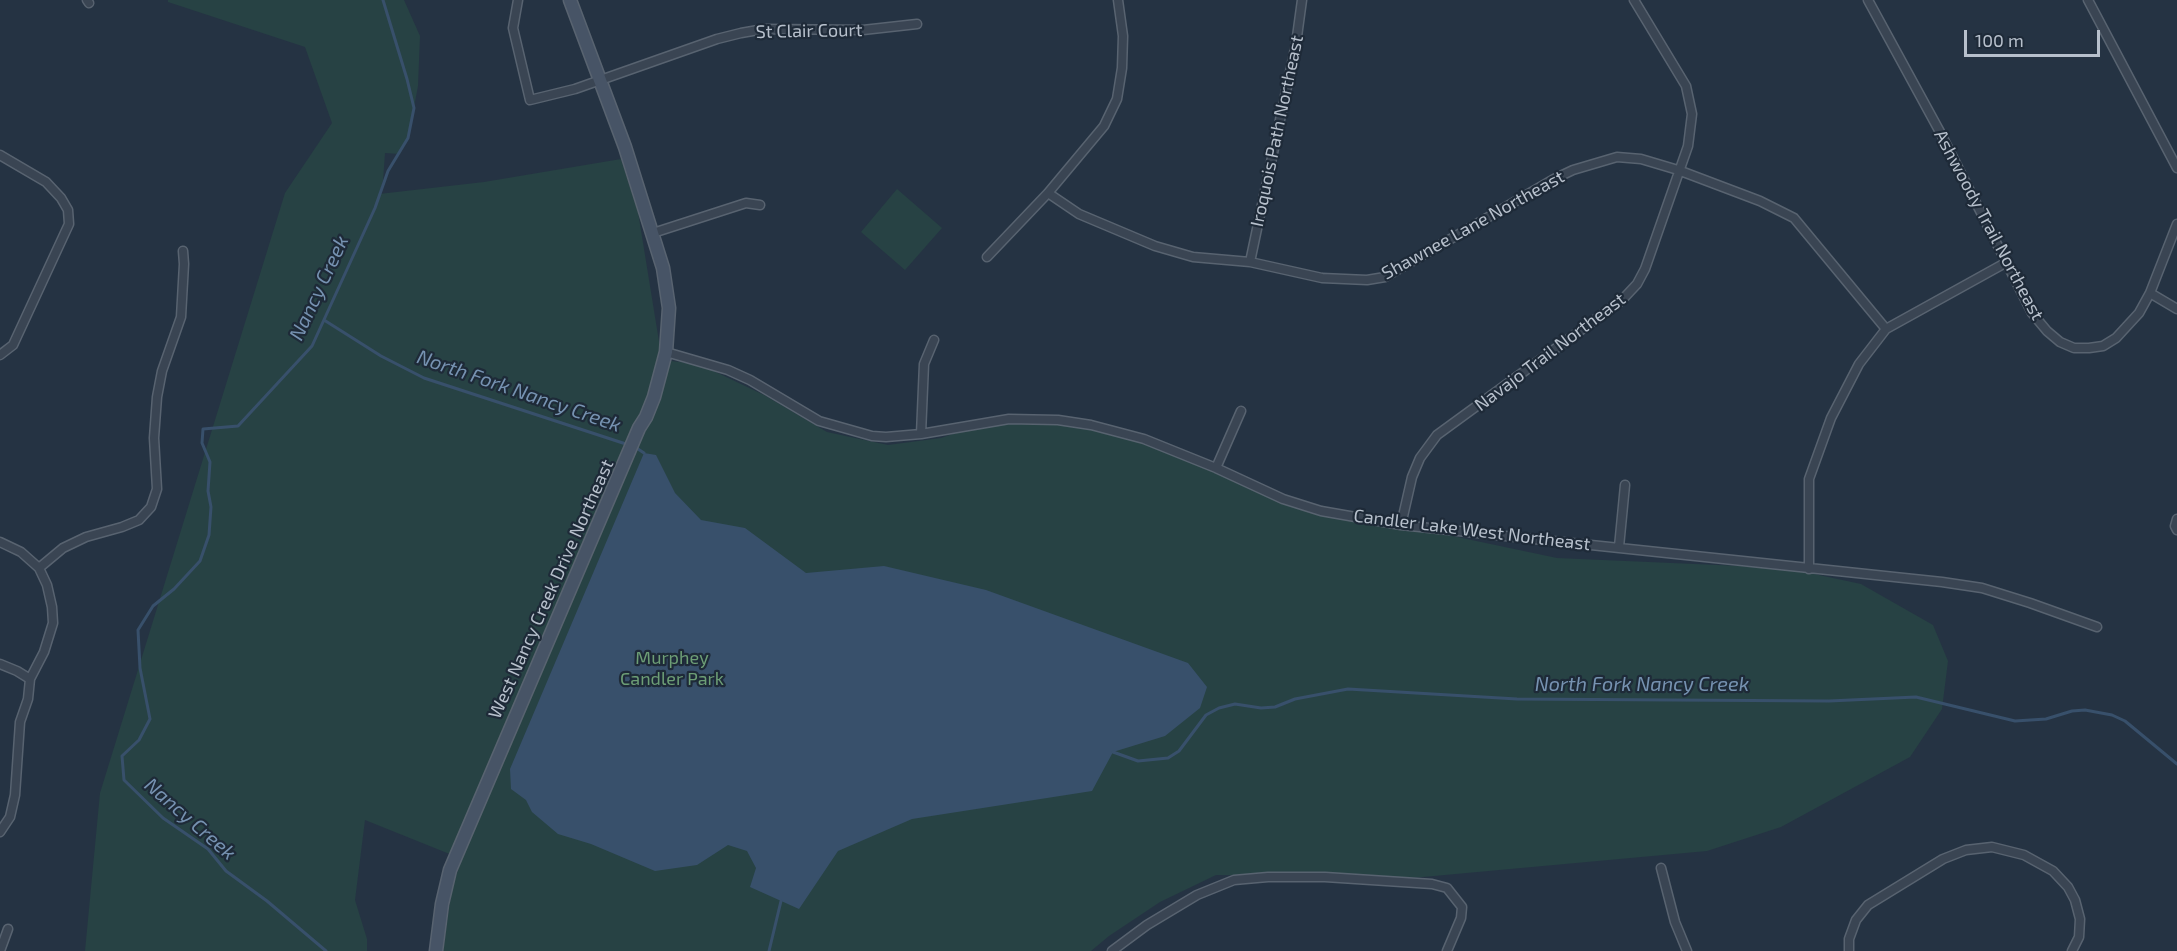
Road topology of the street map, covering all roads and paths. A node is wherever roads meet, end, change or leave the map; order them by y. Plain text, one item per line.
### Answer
1 (518, 0) edge
2 (570, 0) edge
3 (1118, 0) edge
4 (1302, 0) edge
5 (1634, 0) edge
6 (1868, 0) edge
7 (2088, 0) edge
8 (917, 24) dead end
9 (601, 81) junction
10 (0, 155) edge
11 (2177, 168) edge
12 (1678, 170) junction
13 (1048, 193) junction
14 (760, 205) dead end
15 (2177, 224) edge
16 (653, 233) junction
17 (183, 251) dead end
18 (987, 257) dead end
19 (1250, 262) junction
20 (2007, 262) junction
21 (2150, 293) junction
22 (2177, 309) edge
23 (1886, 329) junction
24 (934, 340) dead end
25 (666, 352) junction
26 (0, 355) edge
27 (1241, 411) dead end
28 (921, 434) junction
29 (1216, 468) junction
30 (1625, 485) dead end
31 (2177, 519) edge
32 (1401, 525) junction
33 (2177, 530) edge
34 (0, 542) edge
35 (1620, 547) junction
36 (39, 568) junction
37 (1809, 569) junction
38 (2097, 627) dead end
39 (0, 664) edge
40 (30, 679) junction
41 (0, 832) edge
42 (1660, 868) dead end
43 (8, 929) dead end
44 (0, 951) edge
45 (436, 951) edge
46 (1112, 951) edge
47 (1447, 951) edge
48 (1687, 951) edge
49 (1849, 951) edge
50 (2072, 951) edge

1 - 9 street, St Clair Court
2 - 9 street, West Nancy Creek Drive Northeast
3 - 13 street
4 - 19 street, Iroquois Path Northeast
5 - 12 street, Navajo Trail Northeast
6 - 20 street, Ashwoody Trail Northeast
7 - 11 street
8 - 9 street, St Clair Court
9 - 16 street, West Nancy Creek Drive Northeast
10 - 26 street
12 - 19 street, Shawnee Lane Northeast
12 - 23 street, Shawnee Lane Northeast
12 - 32 street, Navajo Trail Northeast
13 - 18 street
13 - 19 street, Shawnee Lane Northeast
14 - 16 street
15 - 21 street, Ashwoody Trail Northeast
16 - 25 street, West Nancy Creek Drive Northeast
17 - 36 street
20 - 21 street, Ashwoody Trail Northeast
20 - 23 street
21 - 22 street
23 - 37 street
24 - 28 street
25 - 28 street, Candler Lake West Northeast
25 - 45 street, West Nancy Creek Drive Northeast
27 - 29 street
28 - 29 street, Candler Lake West Northeast
29 - 32 street, Candler Lake West Northeast
30 - 35 street
31 - 33 street
32 - 35 street, Candler Lake West Northeast
34 - 36 street
35 - 37 street, Candler Lake West Northeast
36 - 40 street
37 - 38 street, Candler Lake West Northeast
39 - 40 street
40 - 41 street
42 - 48 street
43 - 44 street
46 - 47 street
49 - 50 street

